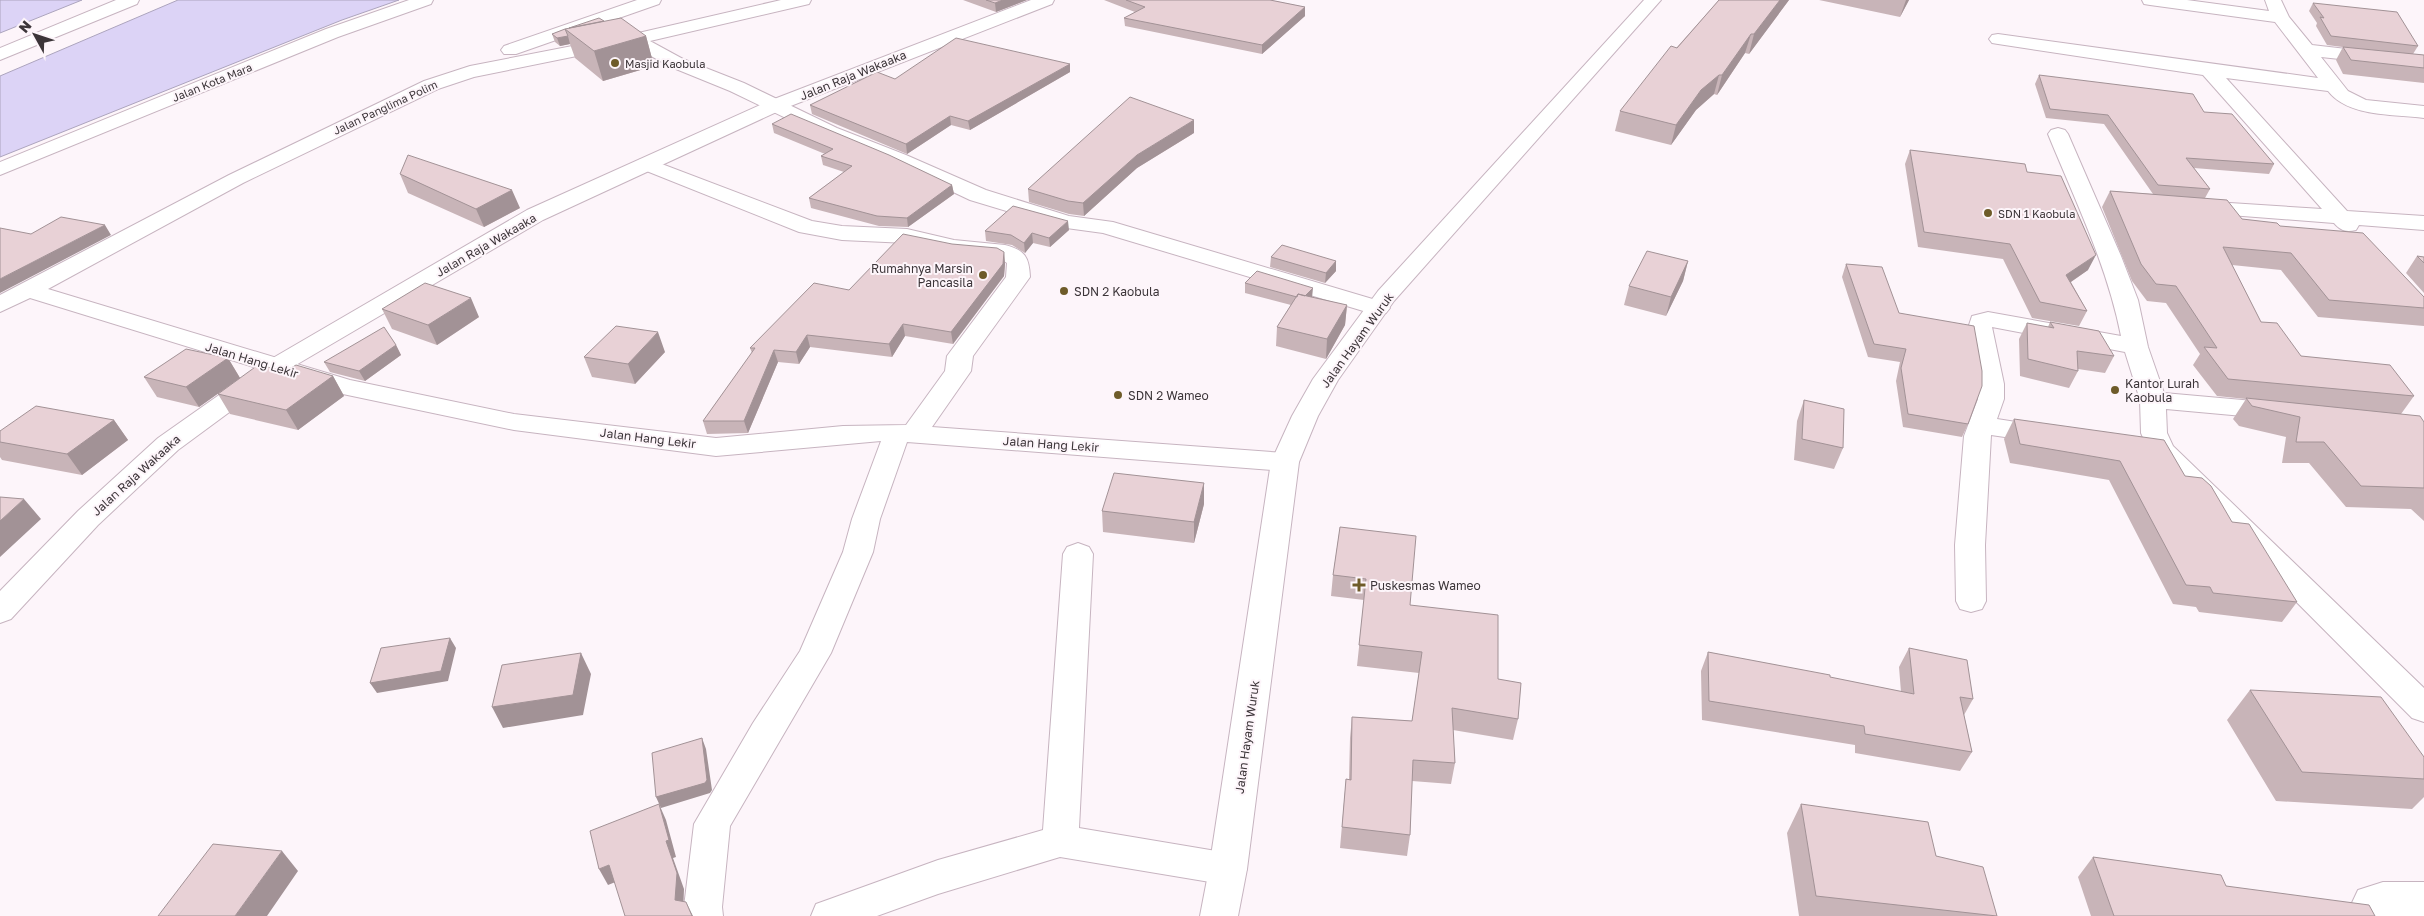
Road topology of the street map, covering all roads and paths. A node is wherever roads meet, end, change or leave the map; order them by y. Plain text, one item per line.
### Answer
1 (131, 0) edge
2 (425, 0) edge
3 (653, 0) edge
4 (803, 0) edge
5 (1046, 0) edge
6 (1653, 0) edge
7 (2150, 0) edge
8 (2274, 0) edge
9 (2281, 18) junction
10 (634, 39) junction
11 (1998, 39) dead end
12 (2306, 50) junction
13 (0, 55) edge
14 (2424, 63) edge
15 (2209, 70) junction
16 (470, 72) junction
17 (2335, 86) junction
18 (776, 105) junction
19 (2424, 112) edge
20 (2058, 134) dead end
21 (646, 164) junction
22 (0, 169) edge
23 (2184, 206) edge
24 (2341, 218) junction
25 (2424, 223) edge
26 (2361, 240) edge
27 (28, 290) junction
28 (0, 305) edge
29 (1378, 308) junction
30 (2136, 347) junction
31 (276, 368) junction
32 (2153, 400) junction
33 (2297, 413) edge
34 (1981, 425) junction
35 (905, 433) junction
36 (2066, 437) edge
37 (2133, 446) edge
38 (2161, 450) junction
39 (1285, 462) junction
40 (1078, 554) dead end
41 (1971, 602) dead end
42 (0, 611) edge
43 (2424, 709) edge
44 (1060, 841) junction
45 (1228, 869) junction
46 (2424, 900) edge
47 (704, 916) edge
48 (830, 916) edge
49 (1219, 916) edge
50 (2372, 916) edge

1 - 13 street
2 - 22 street, Jalan Kota Mara
3 - 16 street
4 - 10 street, Jalan Panglima Polim
5 - 18 street, Jalan Raja Wakaaka
6 - 29 street, Jalan Hayam Wuruk
7 - 9 street
8 - 9 street
9 - 12 street
10 - 16 street, Jalan Panglima Polim
10 - 18 street
11 - 15 street
12 - 14 street
12 - 17 street
15 - 17 street
15 - 24 street
16 - 27 street, Jalan Panglima Polim
17 - 19 street
18 - 21 street, Jalan Raja Wakaaka
18 - 29 street
20 - 30 street
21 - 31 street, Jalan Raja Wakaaka
21 - 35 street
23 - 24 street
24 - 25 street
24 - 26 street
27 - 28 street, Jalan Panglima Polim
27 - 31 street, Jalan Hang Lekir
29 - 39 street, Jalan Hayam Wuruk
30 - 32 street
30 - 34 street
31 - 35 street, Jalan Hang Lekir
31 - 42 street, Jalan Raja Wakaaka
32 - 33 street
32 - 38 street
34 - 36 street
34 - 41 street
35 - 39 street, Jalan Hang Lekir
35 - 47 street
37 - 38 street
38 - 43 street
39 - 45 street, Jalan Hayam Wuruk
40 - 44 street
44 - 45 street
44 - 48 street
45 - 49 street, Jalan Hayam Wuruk
46 - 50 street

